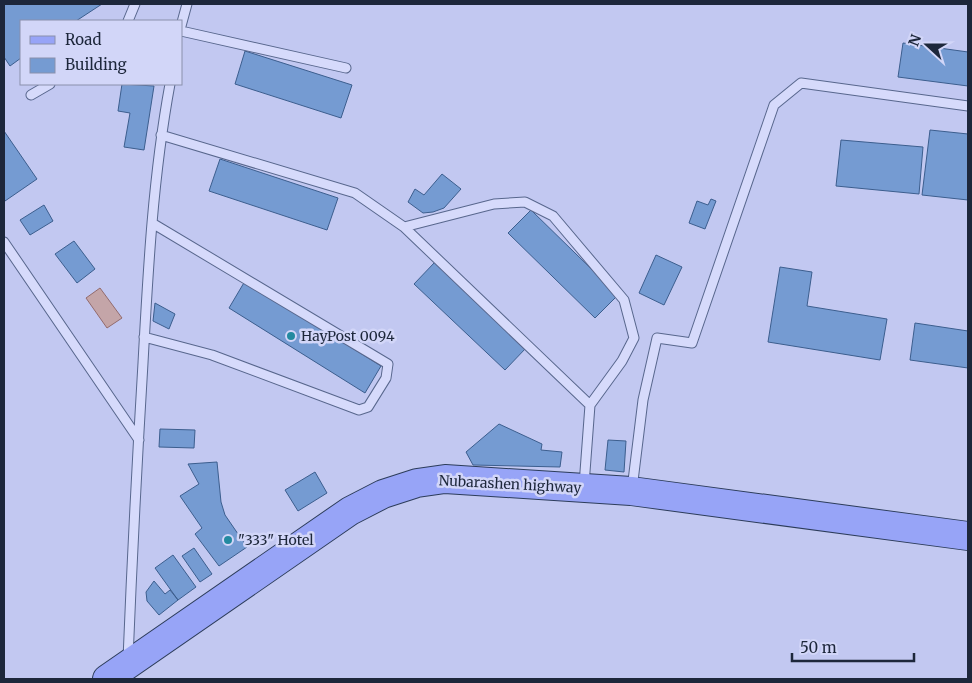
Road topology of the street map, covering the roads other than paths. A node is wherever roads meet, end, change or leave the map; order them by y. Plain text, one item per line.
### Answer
1 (135, 4) edge
2 (187, 4) edge
3 (128, 20) edge
4 (182, 22) edge
5 (182, 31) edge
6 (346, 68) dead end
7 (48, 85) edge
8 (170, 85) edge
9 (31, 95) dead end
10 (968, 106) edge
11 (160, 135) junction
12 (152, 223) junction
13 (404, 228) junction
14 (4, 242) edge
15 (144, 336) junction
16 (590, 405) junction
17 (138, 440) junction
18 (583, 488) junction
19 (632, 491) junction
20 (968, 536) edge
21 (118, 671) edge

1 - 3 lane
2 - 4 lane
5 - 6 lane
7 - 9 lane
8 - 11 lane
10 - 19 lane
11 - 12 lane
11 - 13 lane
12 - 15 lane
12 - 15 lane
13 - 16 lane
13 - 16 lane
14 - 17 lane
15 - 17 lane
16 - 18 lane
17 - 21 lane
18 - 19 main road, Nubarashen highway
18 - 21 main road, Nubarashen highway
19 - 20 main road, Nubarashen highway

